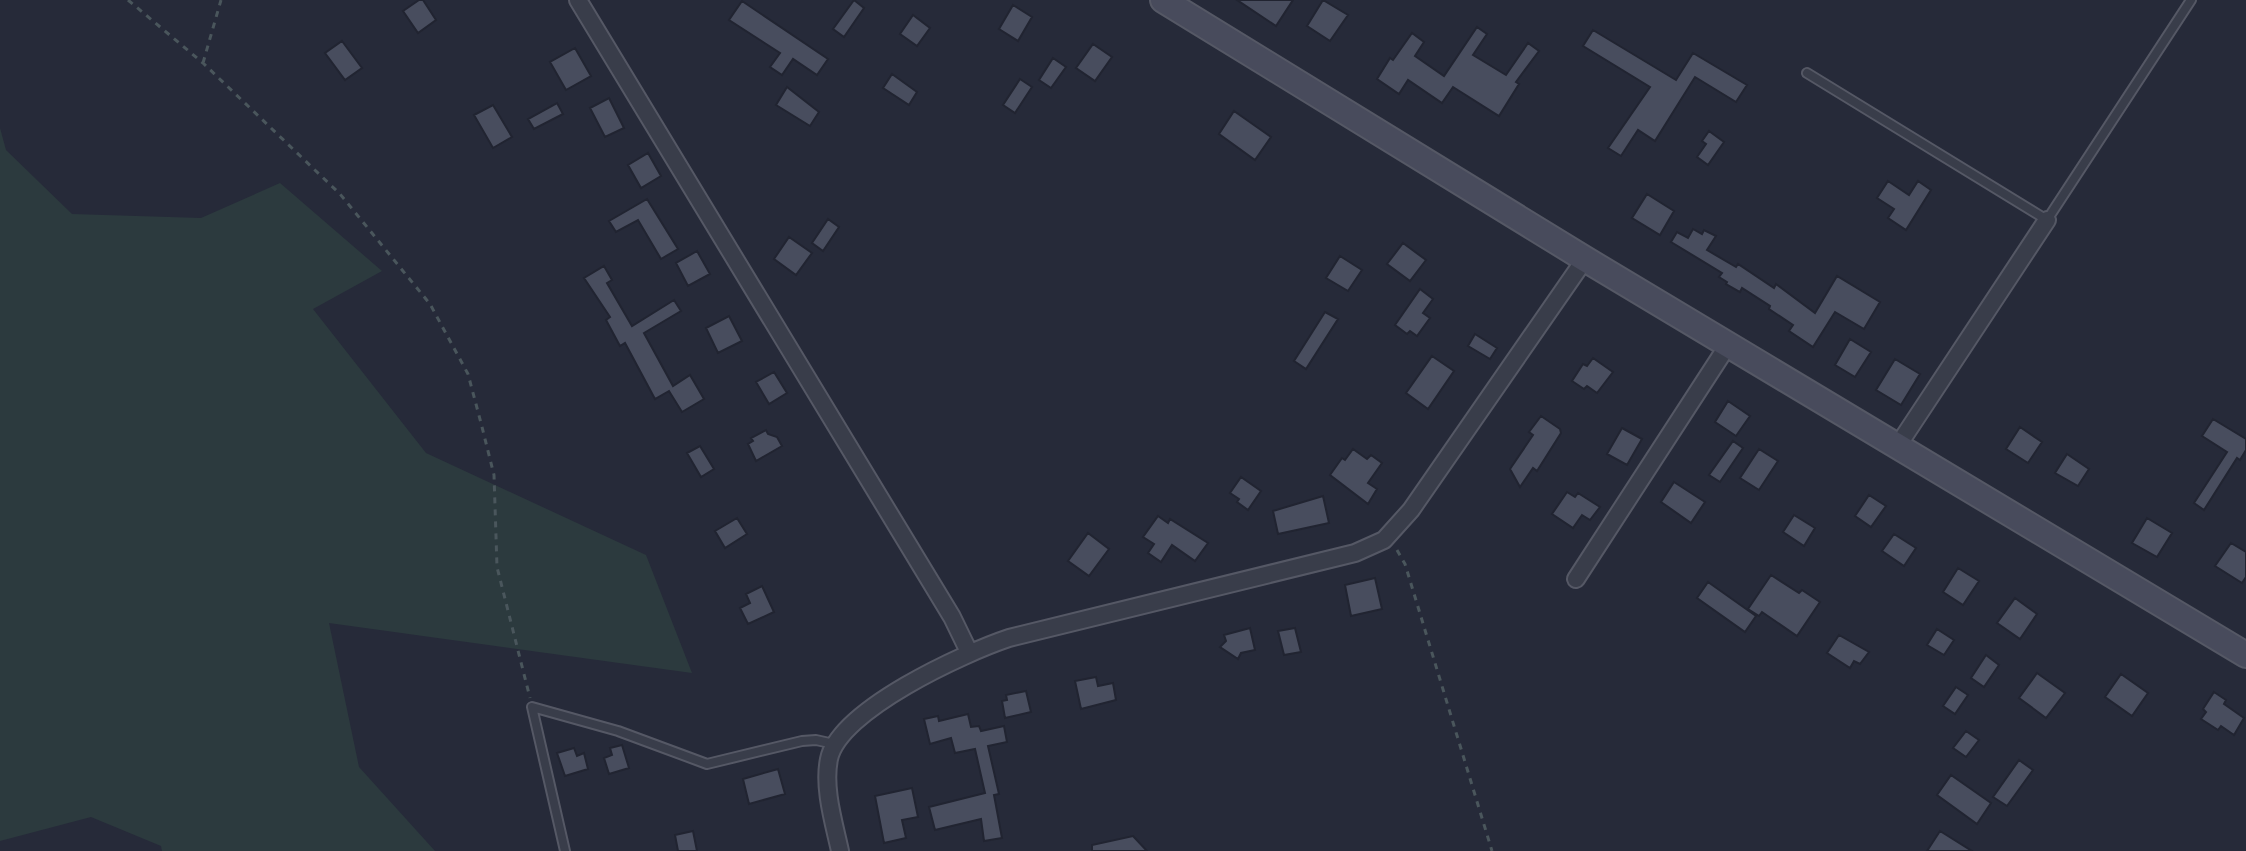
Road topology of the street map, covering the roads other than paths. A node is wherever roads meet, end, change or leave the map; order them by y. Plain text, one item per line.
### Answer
1 (578, 0) edge
2 (1163, 0) edge
3 (2191, 0) edge
4 (1807, 73) dead end
5 (2047, 220) junction
6 (1585, 259) junction
7 (1728, 345) junction
8 (1897, 447) junction
9 (1576, 579) dead end
10 (969, 652) junction
11 (2246, 655) edge
12 (834, 744) junction
13 (565, 851) edge
14 (840, 851) edge

1 - 10 street
2 - 6 street
3 - 5 lane
4 - 5 lane
5 - 8 street
6 - 7 street
6 - 10 street
7 - 8 street
7 - 9 street
8 - 11 street
10 - 12 street
12 - 13 lane
12 - 14 street

